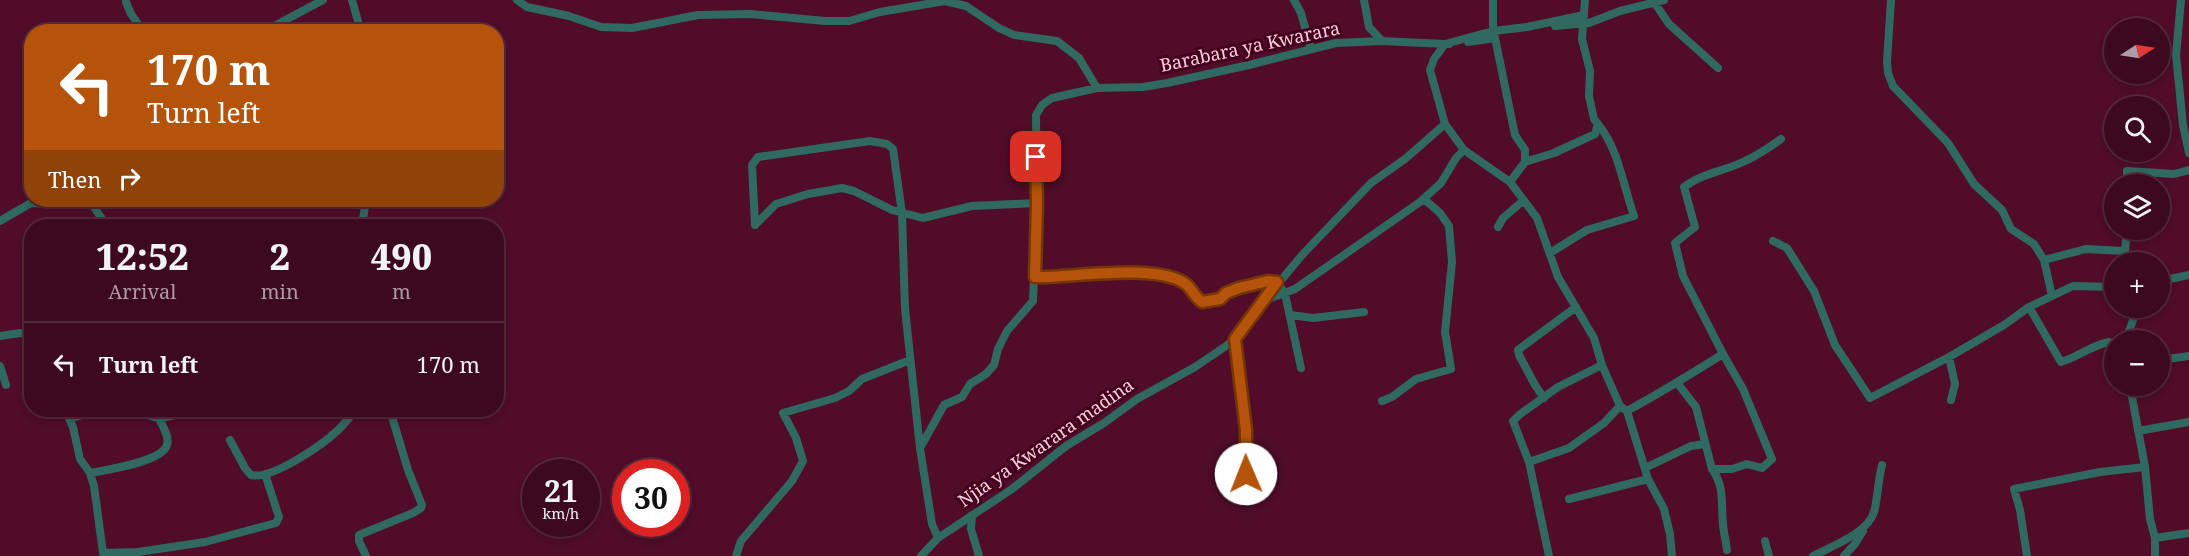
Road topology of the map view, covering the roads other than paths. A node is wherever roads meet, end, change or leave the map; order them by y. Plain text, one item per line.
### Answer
1 (323, 0) edge
2 (352, 0) edge
3 (517, 0) edge
4 (1294, 0) edge
5 (1364, 0) edge
6 (1493, 0) edge
7 (1585, 0) edge
8 (1664, 0) edge
9 (1891, 0) edge
10 (126, 2) dead end
11 (1654, 2) junction
12 (2184, 4) edge
13 (1583, 20) junction
14 (138, 24) edge
15 (278, 24) edge
16 (359, 24) edge
17 (1494, 34) junction
18 (1382, 41) junction
19 (1445, 44) junction
20 (1311, 49) junction
21 (1718, 68) dead end
22 (1097, 88) junction
23 (1445, 124) junction
24 (1598, 124) junction
25 (1781, 138) dead end
26 (1464, 150) junction
27 (2189, 153) edge
28 (1525, 162) junction
29 (2189, 170) edge
30 (2127, 174) edge
31 (1510, 182) junction
32 (1424, 199) junction
33 (1524, 200) junction
34 (1037, 203) junction
35 (24, 207) edge
36 (902, 213) junction
37 (0, 221) edge
38 (1498, 226) dead end
39 (2126, 240) edge
40 (1773, 241) dead end
41 (2125, 251) joint
42 (1550, 253) junction
43 (2044, 260) junction
44 (2189, 275) edge
45 (1035, 277) junction
46 (2170, 279) edge
47 (1277, 282) junction
48 (2104, 287) edge
49 (1285, 294) junction
50 (2052, 296) junction
51 (1265, 300) junction
52 (1575, 306) junction
53 (2029, 307) junction
54 (1364, 312) dead end
55 (1290, 315) junction
56 (24, 334) edge
57 (0, 336) edge
58 (1235, 339) junction
59 (2104, 343) edge
60 (1723, 354) junction
61 (2189, 356) edge
62 (1949, 357) junction
63 (2170, 359) edge
64 (910, 360) junction
65 (1602, 365) junction
66 (0, 366) edge
67 (1301, 368) dead end
68 (1678, 384) junction
69 (6, 385) dead end
70 (2132, 396) edge
71 (1544, 398) junction
72 (1951, 400) dead end
73 (1382, 401) dead end
74 (1623, 409) junction
75 (76, 417) edge
76 (152, 417) edge
77 (163, 417) edge
78 (350, 417) edge
79 (392, 417) edge
80 (159, 418) junction
81 (70, 419) joint
82 (2189, 422) edge
83 (2138, 432) junction
84 (230, 440) dead end
85 (1705, 444) junction
86 (920, 448) junction
87 (1529, 462) junction
88 (1882, 465) dead end
89 (2145, 467) junction
90 (1645, 468) junction
91 (1712, 469) junction
92 (90, 473) junction
93 (266, 474) junction
94 (1648, 478) junction
95 (1569, 499) dead end
96 (1248, 501) dead end
97 (972, 515) junction
98 (1864, 528) junction
99 (2189, 533) edge
100 (938, 538) junction
101 (2155, 538) junction
102 (1765, 541) dead end
103 (1727, 550) dead end
104 (159, 552) edge
105 (366, 556) edge
106 (736, 556) edge
107 (921, 556) edge
108 (979, 556) edge
109 (1549, 556) edge
110 (1672, 556) edge
111 (1769, 556) edge
112 (1814, 556) edge
113 (1844, 556) edge
114 (2027, 556) edge
115 (2155, 556) edge

1 - 15 street
2 - 16 street
3 - 22 street
4 - 20 street
5 - 18 street
6 - 17 street
7 - 13 street
8 - 11 street, Barabara ya Kwarara
9 - 43 street
10 - 14 street
11 - 13 street, Barabara ya Kwarara
11 - 21 street
12 - 27 street
13 - 17 street, Barabara ya Kwarara
13 - 24 street
17 - 19 street, Barabara ya Kwarara
17 - 28 street
18 - 19 street, Barabara ya Kwarara
18 - 20 street, Barabara ya Kwarara
19 - 23 street
20 - 22 street, Barabara ya Kwarara
22 - 34 street, Barabara ya Kwarara
23 - 26 street
23 - 47 street
24 - 28 street
24 - 42 street
25 - 60 street
26 - 31 street
26 - 32 street
28 - 31 street
29 - 30 street
31 - 33 street
32 - 49 street
32 - 73 street
33 - 38 street
33 - 42 street
34 - 36 street
34 - 45 street, Barabara ya Kwarara
35 - 37 street
36 - 36 street
36 - 64 street
39 - 41 street
40 - 62 street
41 - 43 street
42 - 52 street
43 - 50 street
44 - 46 street
45 - 47 street
45 - 86 street, Barabara ya Kwarara
47 - 49 street
47 - 51 street
48 - 50 street
49 - 51 street
49 - 55 street
50 - 53 street
51 - 58 street
52 - 65 street
52 - 71 street
53 - 59 street
53 - 62 street
54 - 55 street
55 - 67 street
56 - 57 street
58 - 96 street
58 - 97 street, Njia ya Kwarara madina
60 - 68 street
60 - 91 street
61 - 63 street
62 - 72 street
64 - 86 street
64 - 106 street
65 - 71 street
65 - 74 street
66 - 69 street
68 - 74 street
68 - 85 street
70 - 83 street
71 - 87 street
74 - 87 street
74 - 90 street
75 - 81 street
76 - 80 street
77 - 80 street
78 - 93 street
79 - 105 street
80 - 92 street
81 - 92 street
82 - 83 street
83 - 89 street
84 - 93 street
85 - 90 street
85 - 91 street
86 - 100 street
87 - 109 street
88 - 98 street
89 - 101 street
89 - 114 street
90 - 94 street
91 - 103 street
92 - 104 street
93 - 104 street
94 - 95 street
94 - 110 street
97 - 100 street, Njia ya Kwarara madina
97 - 108 street
98 - 112 street
98 - 113 street
99 - 101 street
100 - 107 street, Njia ya Kwarara madina
101 - 115 street
102 - 111 street

